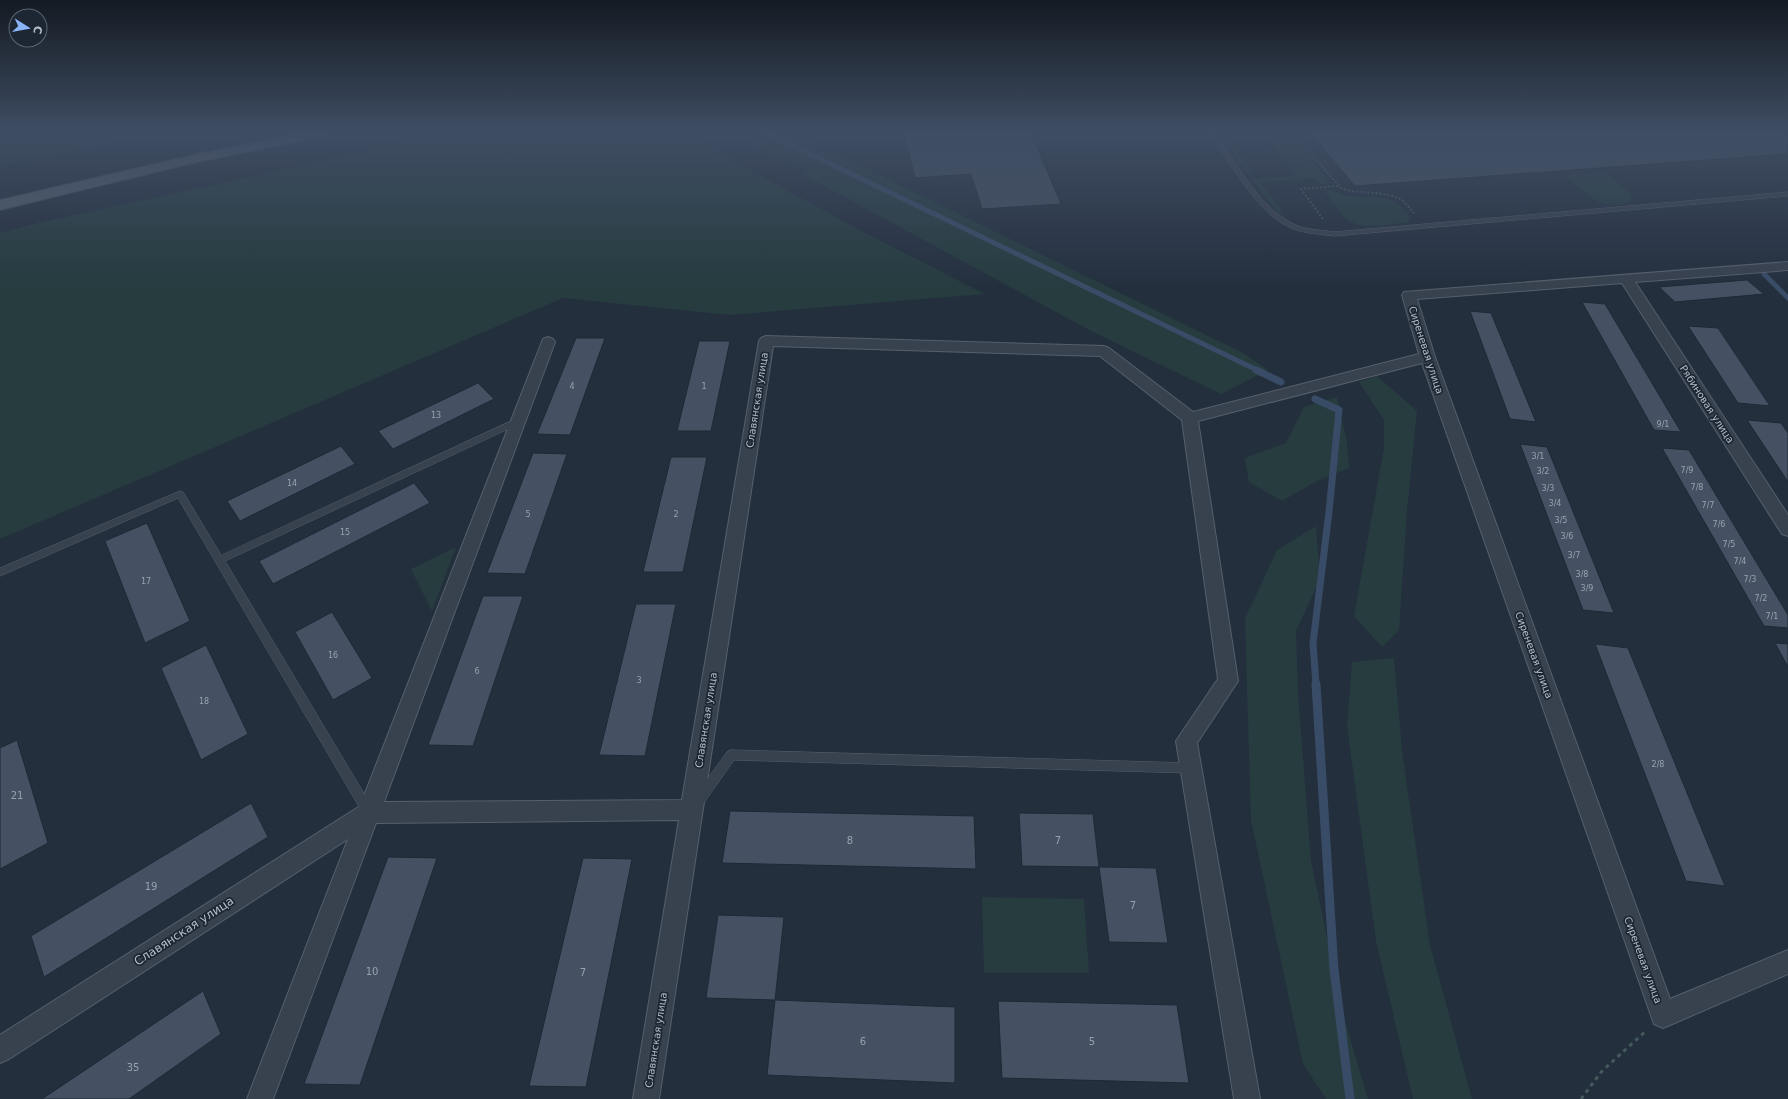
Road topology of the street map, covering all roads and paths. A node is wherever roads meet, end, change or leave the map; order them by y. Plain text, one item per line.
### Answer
1 (34, 184) edge
2 (87, 184) edge
3 (1249, 184) edge
4 (1339, 186) joint
5 (0, 192) edge
6 (1788, 194) edge
7 (0, 205) edge
8 (1426, 226) junction
9 (1334, 234) junction
10 (1788, 266) edge
11 (1626, 278) junction
12 (548, 342) dead end
13 (1427, 357) junction
14 (1190, 418) junction
15 (518, 421) junction
16 (1788, 529) edge
17 (219, 560) junction
18 (0, 572) edge
19 (1190, 768) junction
20 (692, 810) junction
21 (369, 813) junction
22 (1788, 962) edge
23 (1663, 1015) junction
24 (0, 1050) edge
25 (260, 1099) edge
26 (646, 1099) edge
27 (1247, 1099) edge
28 (1581, 1099) edge

1 - 5 main road
2 - 7 main road
3 - 9 lane
4 - 8 path
4 - 9 path
6 - 8 lane
8 - 9 lane
10 - 11 street
11 - 13 street, Сиреневая улица
11 - 16 street, Рябиновая улица
12 - 15 street
13 - 14 street
13 - 23 street, Сиреневая улица
14 - 19 street
14 - 20 street, Славянская улица
15 - 17 lane
15 - 21 street
17 - 18 lane
17 - 21 lane
19 - 20 lane
19 - 27 street
20 - 21 street
20 - 26 street, Славянская улица
21 - 24 street, Славянская улица
21 - 25 street
22 - 23 street
23 - 28 path

